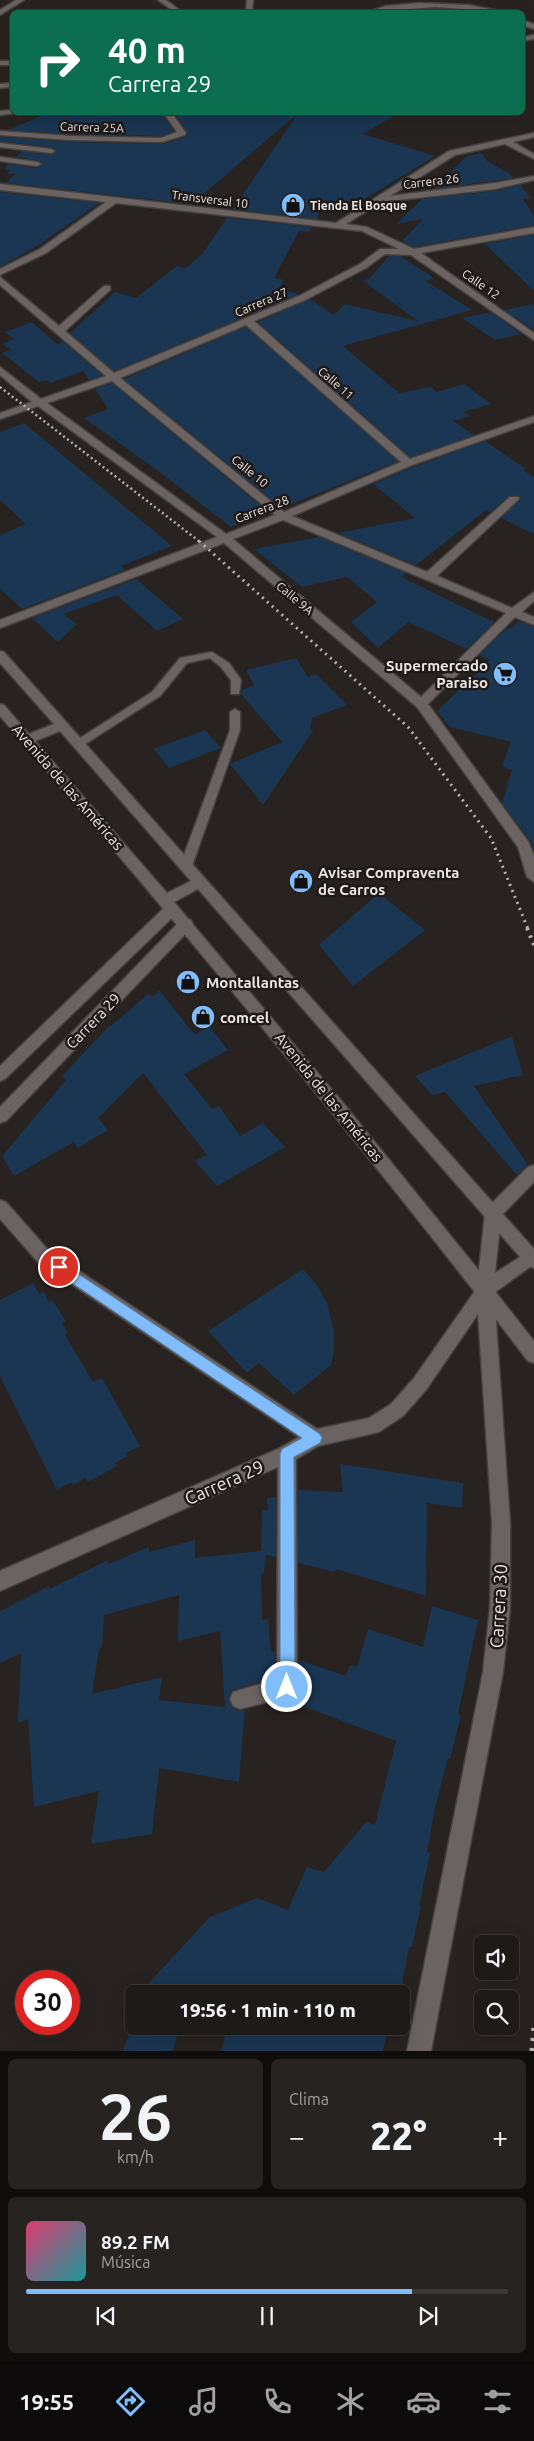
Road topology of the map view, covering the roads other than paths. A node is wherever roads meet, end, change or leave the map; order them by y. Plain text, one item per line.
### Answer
1 (21, 0) edge
2 (161, 0) edge
3 (176, 10) edge
4 (385, 10) edge
5 (490, 10) edge
6 (0, 13) edge
7 (169, 115) edge
8 (0, 133) edge
9 (534, 135) edge
10 (506, 141) junction
11 (0, 146) edge
12 (51, 151) dead end
13 (534, 157) edge
14 (0, 159) edge
15 (36, 164) dead end
16 (534, 178) edge
17 (0, 187) edge
18 (114, 200) junction
19 (378, 201) junction
20 (338, 226) junction
21 (534, 230) edge
22 (413, 252) junction
23 (0, 272) edge
24 (0, 280) edge
25 (107, 288) dead end
26 (248, 321) junction
27 (59, 331) junction
28 (534, 337) edge
29 (0, 370) edge
30 (113, 377) junction
31 (39, 402) junction
32 (0, 416) edge
33 (534, 419) edge
34 (408, 463) junction
35 (514, 499) dead end
36 (283, 516) junction
37 (225, 538) junction
38 (429, 577) junction
39 (534, 595) edge
40 (514, 612) junction
41 (534, 621) edge
42 (0, 624) edge
43 (0, 655) edge
44 (235, 692) dead end
45 (421, 704) junction
46 (1, 711) edge
47 (235, 712) dead end
48 (62, 726) junction
49 (27, 739) junction
50 (78, 744) junction
51 (186, 866) junction
52 (534, 877) edge
53 (201, 882) junction
54 (169, 904) junction
55 (186, 924) junction
56 (0, 1075) edge
57 (0, 1117) edge
58 (534, 1172) edge
59 (2, 1212) edge
60 (493, 1214) junction
61 (532, 1259) edge
62 (485, 1290) junction
63 (534, 1355) edge
64 (315, 1438) junction
65 (287, 1454) junction
66 (0, 1581) edge
67 (240, 1699) dead end
68 (420, 2051) edge

1 - 6 street
2 - 3 street
4 - 5 street
7 - 8 street, Carrera 25A
9 - 10 street
10 - 13 street
10 - 19 street
11 - 12 street
14 - 15 street
16 - 19 street, Carrera 26
17 - 18 street, Transversal 10
18 - 20 street, Transversal 10
18 - 23 street
19 - 20 street, Carrera 26
20 - 22 street, Transversal 10
21 - 22 street, Carrera 27
22 - 26 street, Carrera 27
22 - 28 street, Calle 12
24 - 27 street, Calle 10
25 - 27 street
26 - 30 street, Carrera 27
26 - 34 street, Calle 11
27 - 30 street, Calle 10
29 - 31 street, Calle 9A
30 - 31 street, Carrera 27
30 - 36 street, Calle 10
31 - 32 street, Carrera 27
31 - 37 street, Calle 9A
33 - 34 street, Carrera 28
34 - 36 street, Carrera 28
35 - 38 street
36 - 37 street, Carrera 28
36 - 38 street, Calle 10
37 - 42 street, Carrera 28
37 - 45 street, Calle 9A
38 - 40 street, Calle 10
39 - 40 street
40 - 41 street, Calle 10
40 - 45 street
43 - 48 street
44 - 50 lane
45 - 52 street, Calle 9A
46 - 49 street, Avenida de las Américas
47 - 51 lane
48 - 49 street
48 - 50 street
49 - 54 street, Avenida de las Américas
50 - 51 street
51 - 53 street
53 - 54 street, Carrera 29
53 - 60 street
54 - 55 street, Avenida de las Américas
54 - 56 street, Carrera 29
55 - 57 street, Carrera 29
55 - 62 street, Avenida de las Américas
58 - 60 street
59 - 64 street
60 - 61 street
60 - 62 street, Carrera 30
61 - 62 street, Carrera 29
62 - 63 street, Avenida de las Américas
62 - 64 street, Carrera 29
62 - 68 street, Carrera 30
64 - 65 street, Carrera 29
65 - 66 street, Carrera 29
65 - 67 street

